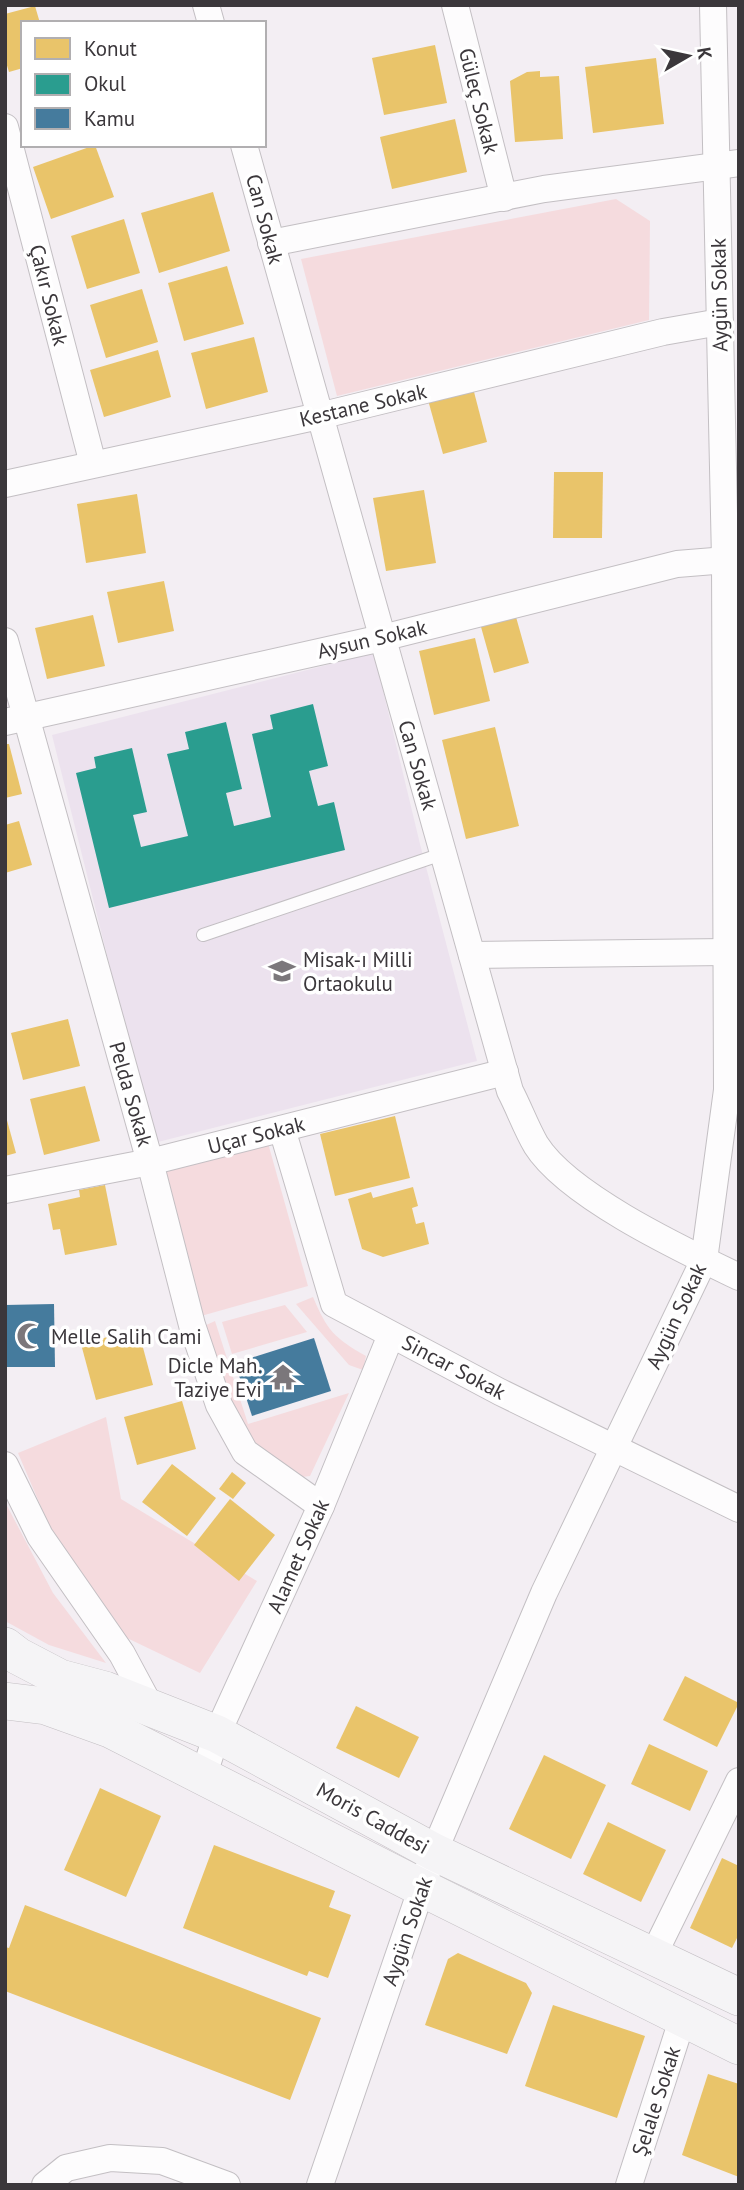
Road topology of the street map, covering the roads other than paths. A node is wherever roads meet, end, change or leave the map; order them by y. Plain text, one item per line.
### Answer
1 (455, 5) edge
2 (713, 5) edge
3 (7, 138) edge
4 (245, 147) edge
5 (727, 164) edge
6 (504, 198) junction
7 (271, 243) junction
8 (720, 322) junction
9 (319, 416) junction
10 (93, 464) junction
11 (5, 484) edge
12 (732, 559) edge
13 (382, 638) junction
14 (5, 641) edge
15 (16, 720) edge
16 (442, 854) junction
17 (203, 935) dead end
18 (726, 952) junction
19 (472, 955) junction
20 (505, 1072) junction
21 (282, 1129) junction
22 (150, 1163) junction
23 (5, 1190) edge
24 (704, 1260) junction
25 (739, 1277) edge
26 (391, 1335) junction
27 (614, 1447) junction
28 (5, 1465) edge
29 (321, 1506) junction
30 (739, 1509) edge
31 (5, 1646) edge
32 (5, 1701) edge
33 (150, 1708) junction
34 (217, 1734) junction
35 (203, 1777) junction
36 (739, 1781) edge
37 (434, 1852) junction
38 (422, 1888) junction
39 (653, 1956) junction
40 (739, 1997) edge
41 (683, 2017) junction
42 (739, 2046) edge
43 (45, 2185) edge
44 (227, 2185) edge
45 (320, 2185) edge
46 (629, 2185) edge

1 - 6 street, Güleç Sokak
2 - 5 street, Aygün Sokak
3 - 10 street, Çakır Sokak
4 - 7 street, Can Sokak
5 - 6 street
5 - 8 street, Aygün Sokak
6 - 7 street
7 - 9 street, Can Sokak
8 - 9 street, Kestane Sokak
8 - 12 street, Aygün Sokak
9 - 10 street, Kestane Sokak
9 - 13 street, Can Sokak
10 - 11 street, Kestane Sokak
12 - 13 street, Aysun Sokak
12 - 18 street, Aygün Sokak
13 - 15 street, Aysun Sokak
13 - 16 street, Can Sokak
14 - 15 street, Pelda Sokak
15 - 22 street, Pelda Sokak
16 - 17 lane
16 - 19 street, Can Sokak
18 - 19 street
18 - 24 street, Aygün Sokak
19 - 20 street, Can Sokak
20 - 21 street, Uçar Sokak
20 - 24 street, Can Sokak
21 - 22 street, Uçar Sokak
21 - 26 street, Sincar Sokak
22 - 23 street, Uçar Sokak
22 - 29 street, Pelda Sokak
24 - 25 street, Can Sokak
24 - 27 street, Aygün Sokak
26 - 27 street, Sincar Sokak
26 - 29 street, Alamet Sokak
27 - 30 street, Sincar Sokak
27 - 37 street, Aygün Sokak
28 - 33 street
29 - 34 street, Alamet Sokak
31 - 33 street, Moris Caddesi
32 - 35 street, Moris Caddesi
33 - 34 street, Moris Caddesi
34 - 35 street, Alamet Sokak
34 - 37 street, Moris Caddesi
35 - 38 street, Moris Caddesi
36 - 39 street
37 - 38 street, Aygün Sokak
37 - 39 street, Moris Caddesi
38 - 41 street, Moris Caddesi
38 - 45 street, Aygün Sokak
39 - 40 street, Moris Caddesi
41 - 42 street, Moris Caddesi
41 - 46 street, Şelale Sokak
43 - 44 street

